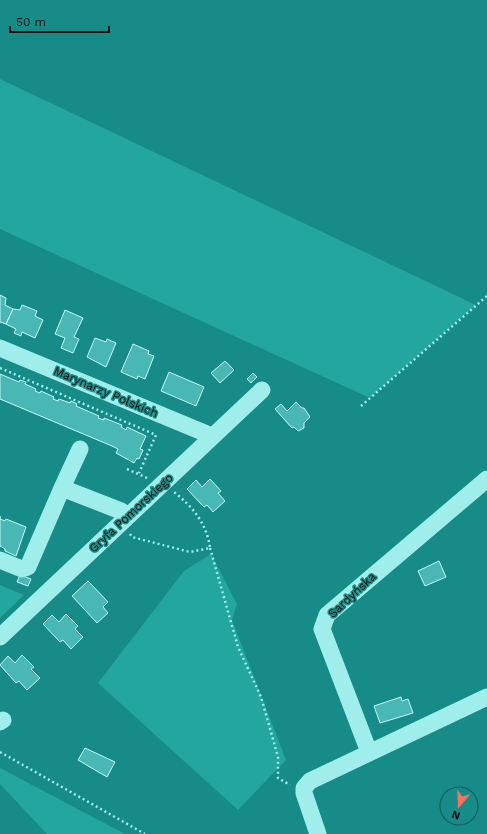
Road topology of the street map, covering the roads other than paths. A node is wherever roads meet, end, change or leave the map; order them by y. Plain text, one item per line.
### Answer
1 (0, 348) edge
2 (262, 390) dead end
3 (212, 436) junction
4 (80, 449) dead end
5 (487, 479) edge
6 (62, 488) junction
7 (124, 519) junction
8 (0, 560) edge
9 (0, 636) edge
10 (487, 697) edge
11 (369, 752) junction
12 (318, 834) edge

1 - 3 street, Marynarzy Polskich
2 - 3 street, Gryfa Pomorskiego
3 - 7 street, Gryfa Pomorskiego
4 - 6 street
5 - 11 street, Sardyńska
6 - 7 street
6 - 8 street
7 - 9 street, Gryfa Pomorskiego
10 - 11 street
11 - 12 street

